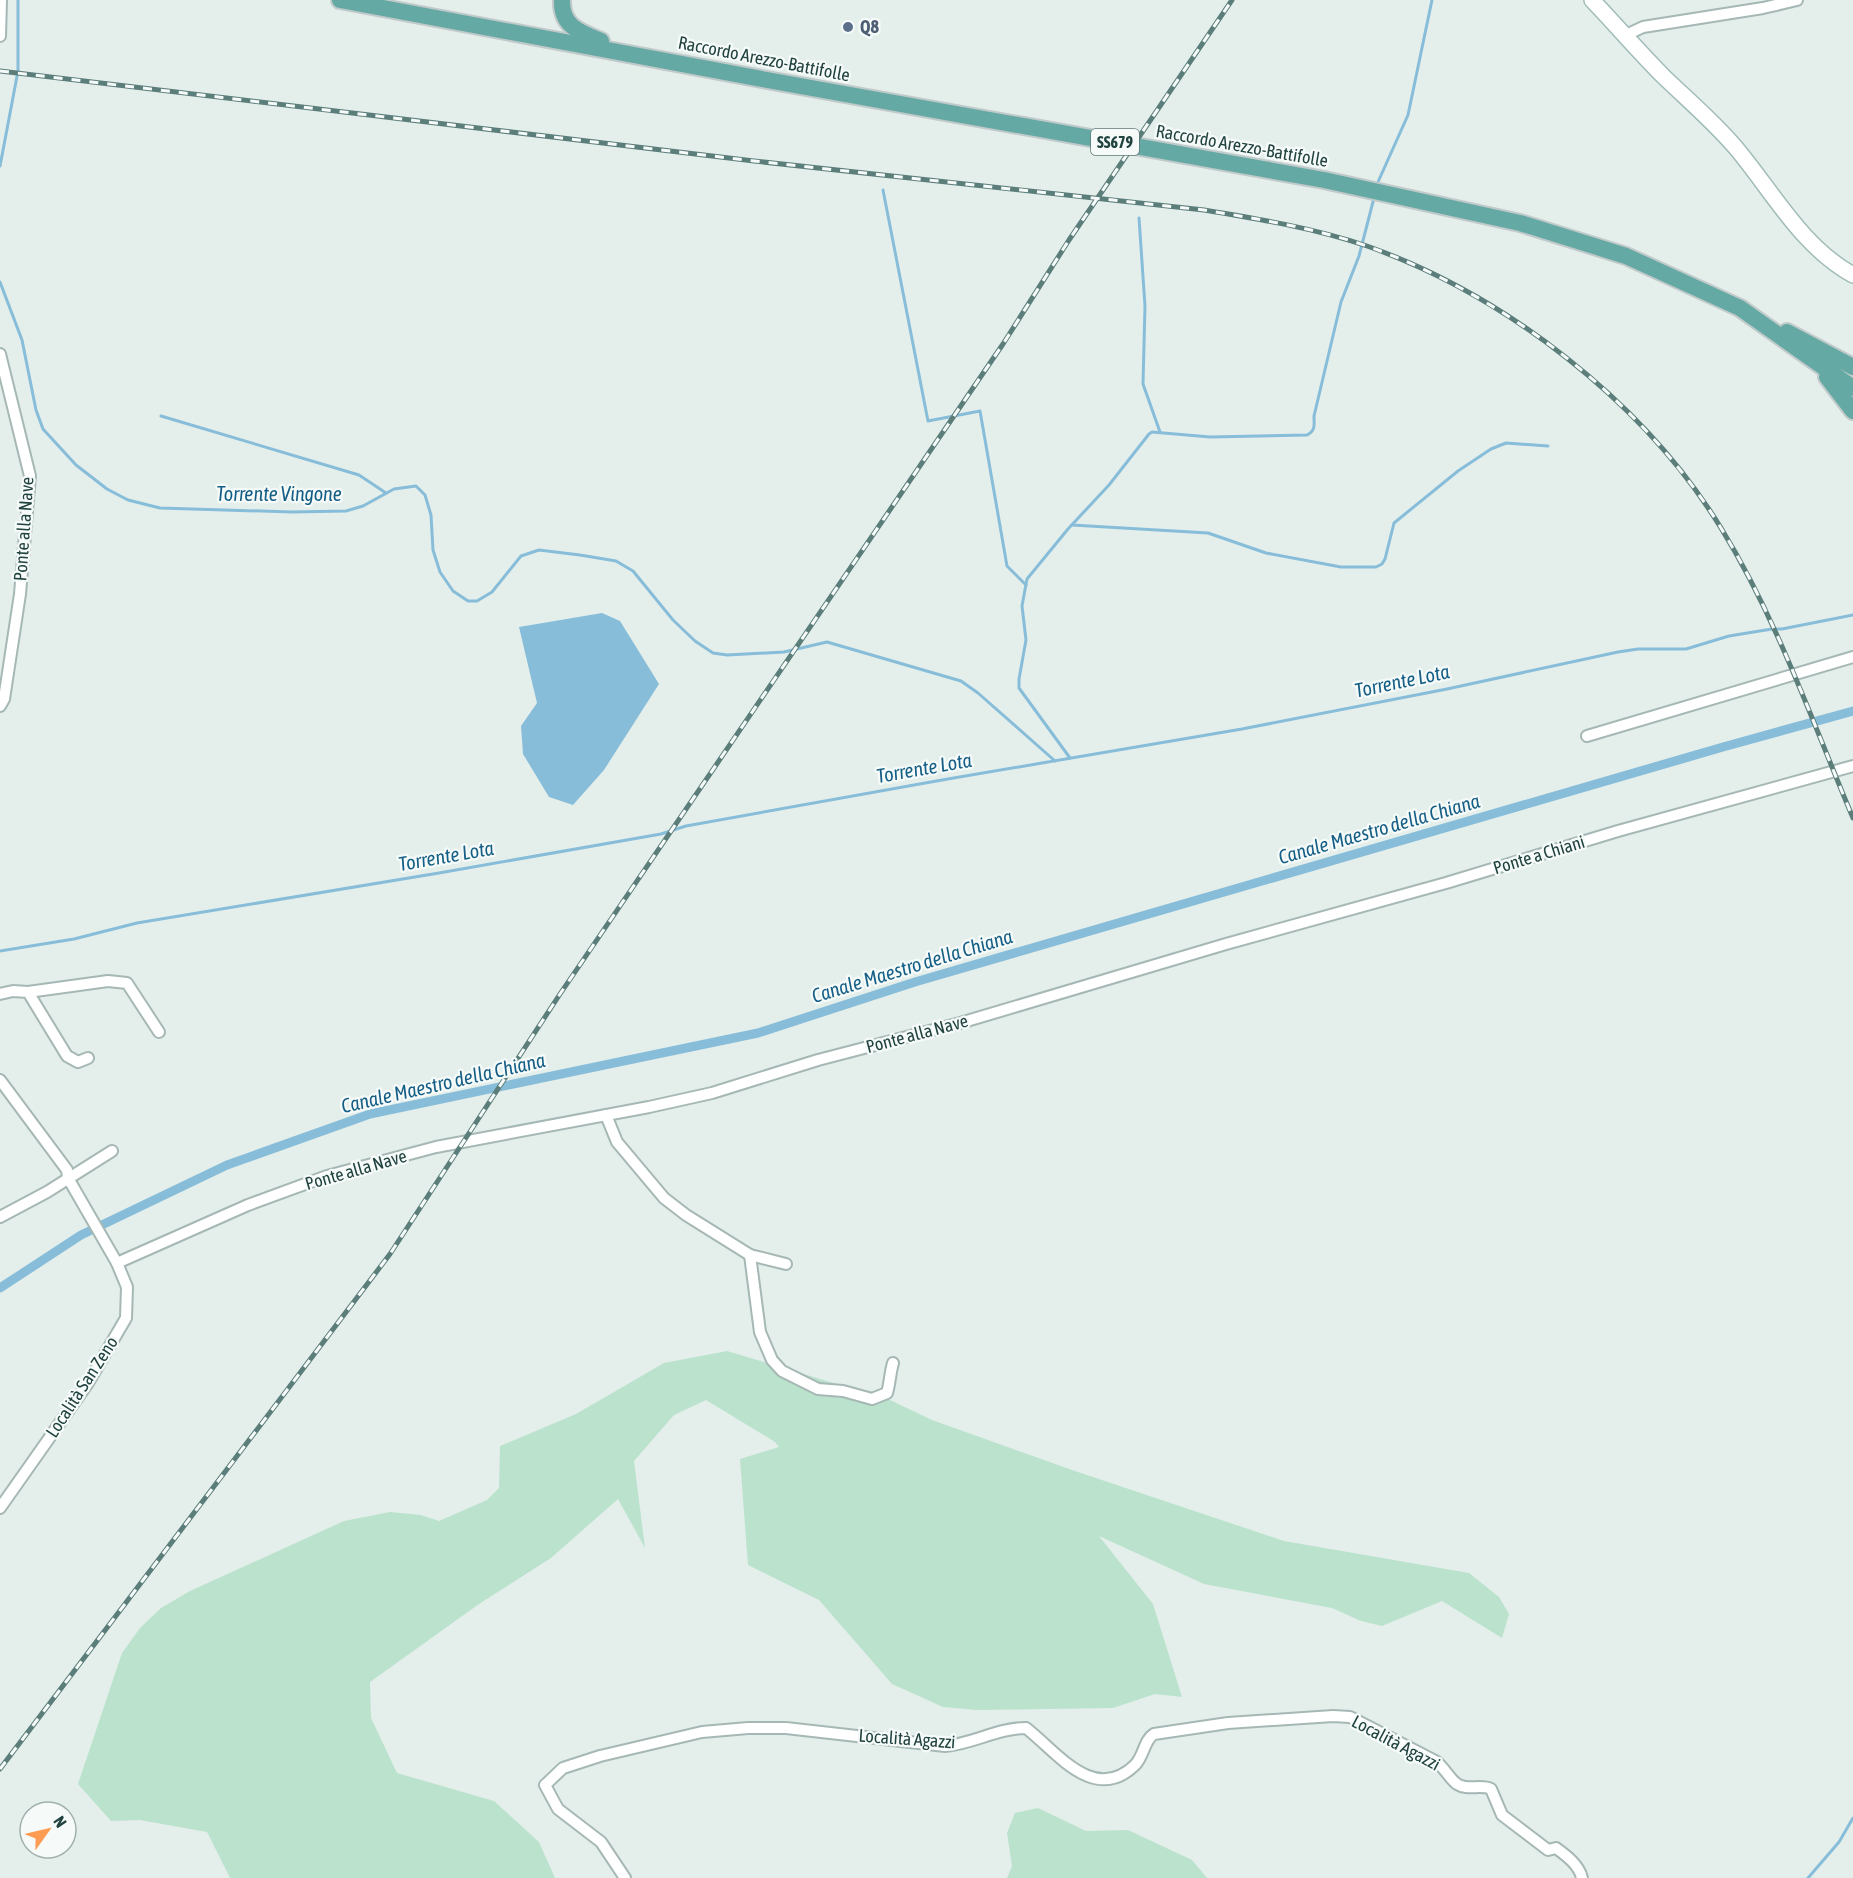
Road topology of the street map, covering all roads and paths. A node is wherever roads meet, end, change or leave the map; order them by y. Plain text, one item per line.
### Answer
1 (1, 0) edge
2 (340, 0) edge
3 (562, 0) edge
4 (1592, 0) edge
5 (1797, 0) edge
6 (1626, 35) junction
7 (0, 36) edge
8 (629, 53) junction
9 (1853, 275) edge
10 (1740, 308) junction
11 (0, 354) edge
12 (1810, 359) junction
13 (1853, 367) edge
14 (1853, 388) edge
15 (1853, 411) edge
16 (1853, 657) edge
17 (0, 706) edge
18 (1587, 735) dead end
19 (1853, 766) edge
20 (1226, 944) joint
21 (28, 992) junction
22 (0, 994) edge
23 (159, 1032) dead end
24 (88, 1058) dead end
25 (0, 1080) edge
26 (606, 1115) junction
27 (112, 1151) dead end
28 (68, 1178) junction
29 (0, 1217) edge
30 (750, 1255) junction
31 (115, 1259) junction
32 (786, 1264) dead end
33 (893, 1363) dead end
34 (0, 1508) edge
35 (625, 1878) edge
36 (1582, 1878) edge

1 - 7 street
2 - 8 main road, Raccordo Arezzo-Battifolle / SS679
3 - 8 main road
4 - 6 main road
5 - 6 street
6 - 9 main road
8 - 10 main road, Raccordo Arezzo-Battifolle / SS679
10 - 12 main road, Raccordo Arezzo-Battifolle / SS679
10 - 13 main road
11 - 17 street, Ponte alla Nave
12 - 14 main road, Raccordo Arezzo-Battifolle / SS679
12 - 15 main road
16 - 18 street
19 - 20 street, Ponte a Chiani
20 - 26 street, Ponte alla Nave
21 - 22 street
21 - 23 street
21 - 24 street
25 - 28 street
26 - 30 street
26 - 31 street, Ponte alla Nave
27 - 28 street
28 - 29 street
28 - 31 street, Località San Zeno
30 - 32 street
30 - 33 street
31 - 34 street, Località San Zeno
35 - 36 street, Località Agazzi

